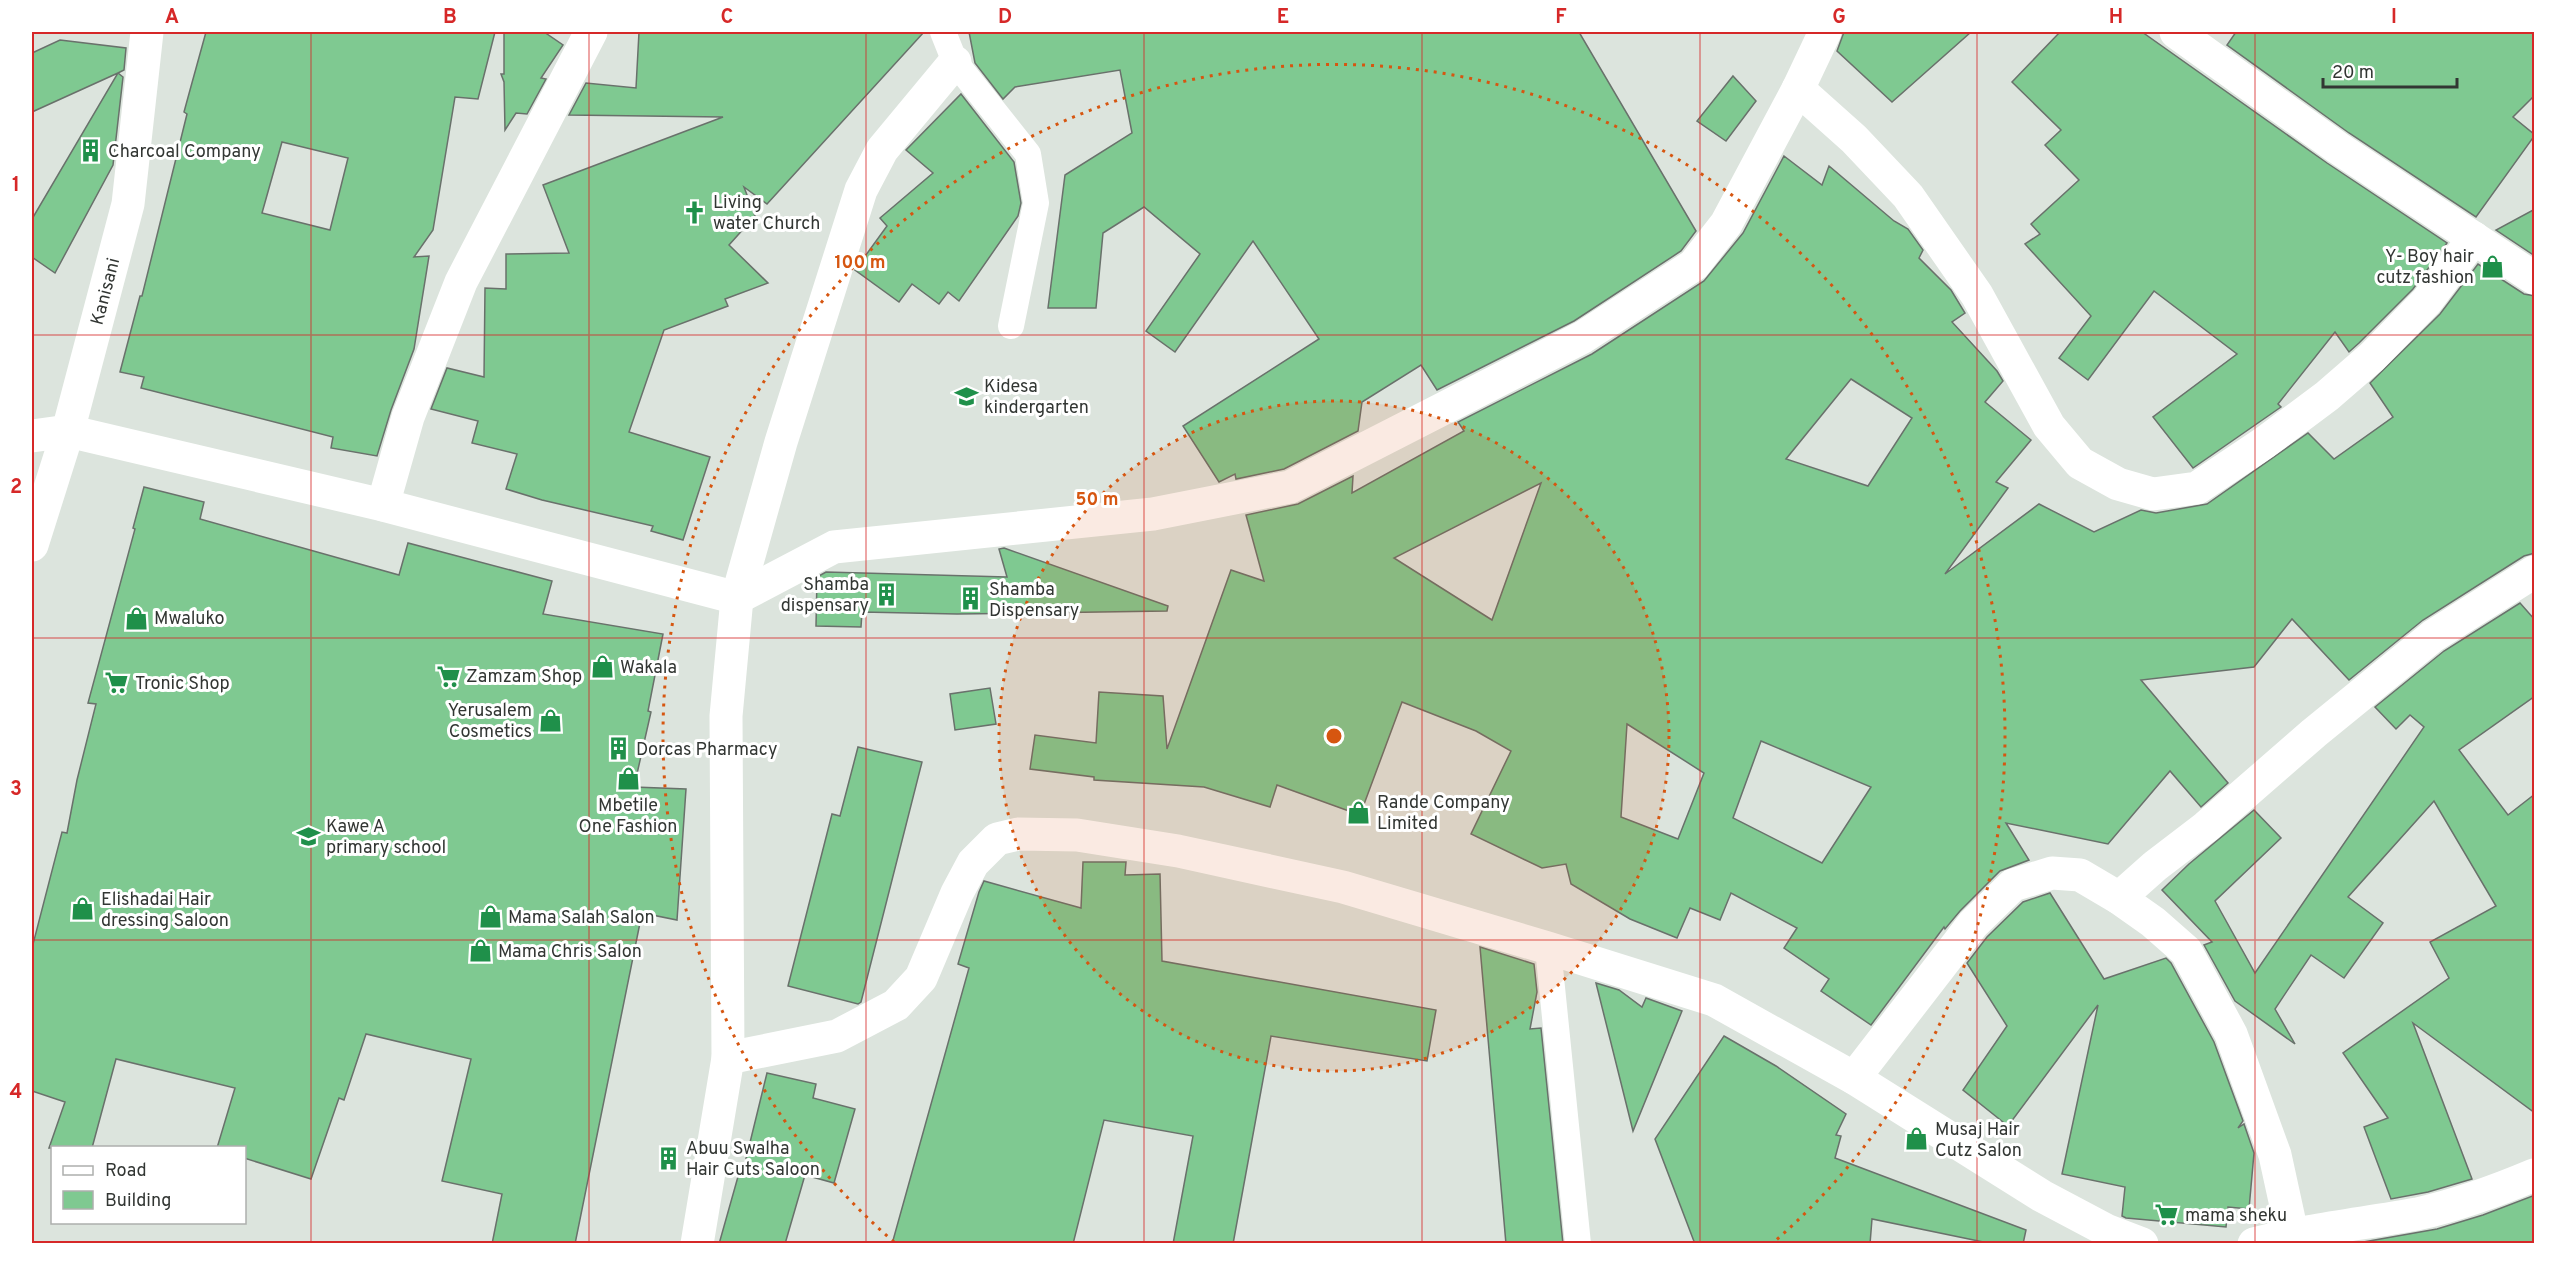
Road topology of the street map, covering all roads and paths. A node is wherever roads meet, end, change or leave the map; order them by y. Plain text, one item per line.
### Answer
1 (147, 32) edge
2 (591, 32) edge
3 (943, 32) edge
4 (1825, 32) edge
5 (2176, 32) edge
6 (955, 62) junction
7 (1797, 89) junction
8 (2474, 238) junction
9 (2535, 278) edge
10 (1011, 326) dead end
11 (68, 431) junction
12 (32, 436) edge
13 (383, 505) junction
14 (32, 545) edge
15 (2535, 572) edge
16 (737, 598) junction
17 (2119, 898) junction
18 (1548, 948) junction
19 (728, 1058) junction
20 (1854, 1078) junction
21 (2535, 1176) edge
22 (2292, 1233) junction
23 (697, 1244) edge
24 (1578, 1244) edge
25 (2142, 1244) edge
26 (2254, 1244) edge

1 - 11 street, Kanisani
2 - 13 street
3 - 6 lane
4 - 7 street
5 - 8 street
6 - 10 lane
6 - 16 street
7 - 8 street
7 - 16 street
8 - 9 street
11 - 12 street
11 - 13 street
11 - 14 street, Kanisani
13 - 16 street
15 - 17 street
16 - 19 street
17 - 20 street
17 - 22 street
18 - 19 street
18 - 20 street
18 - 24 lane
19 - 23 street
20 - 25 street
21 - 22 street
22 - 26 street

